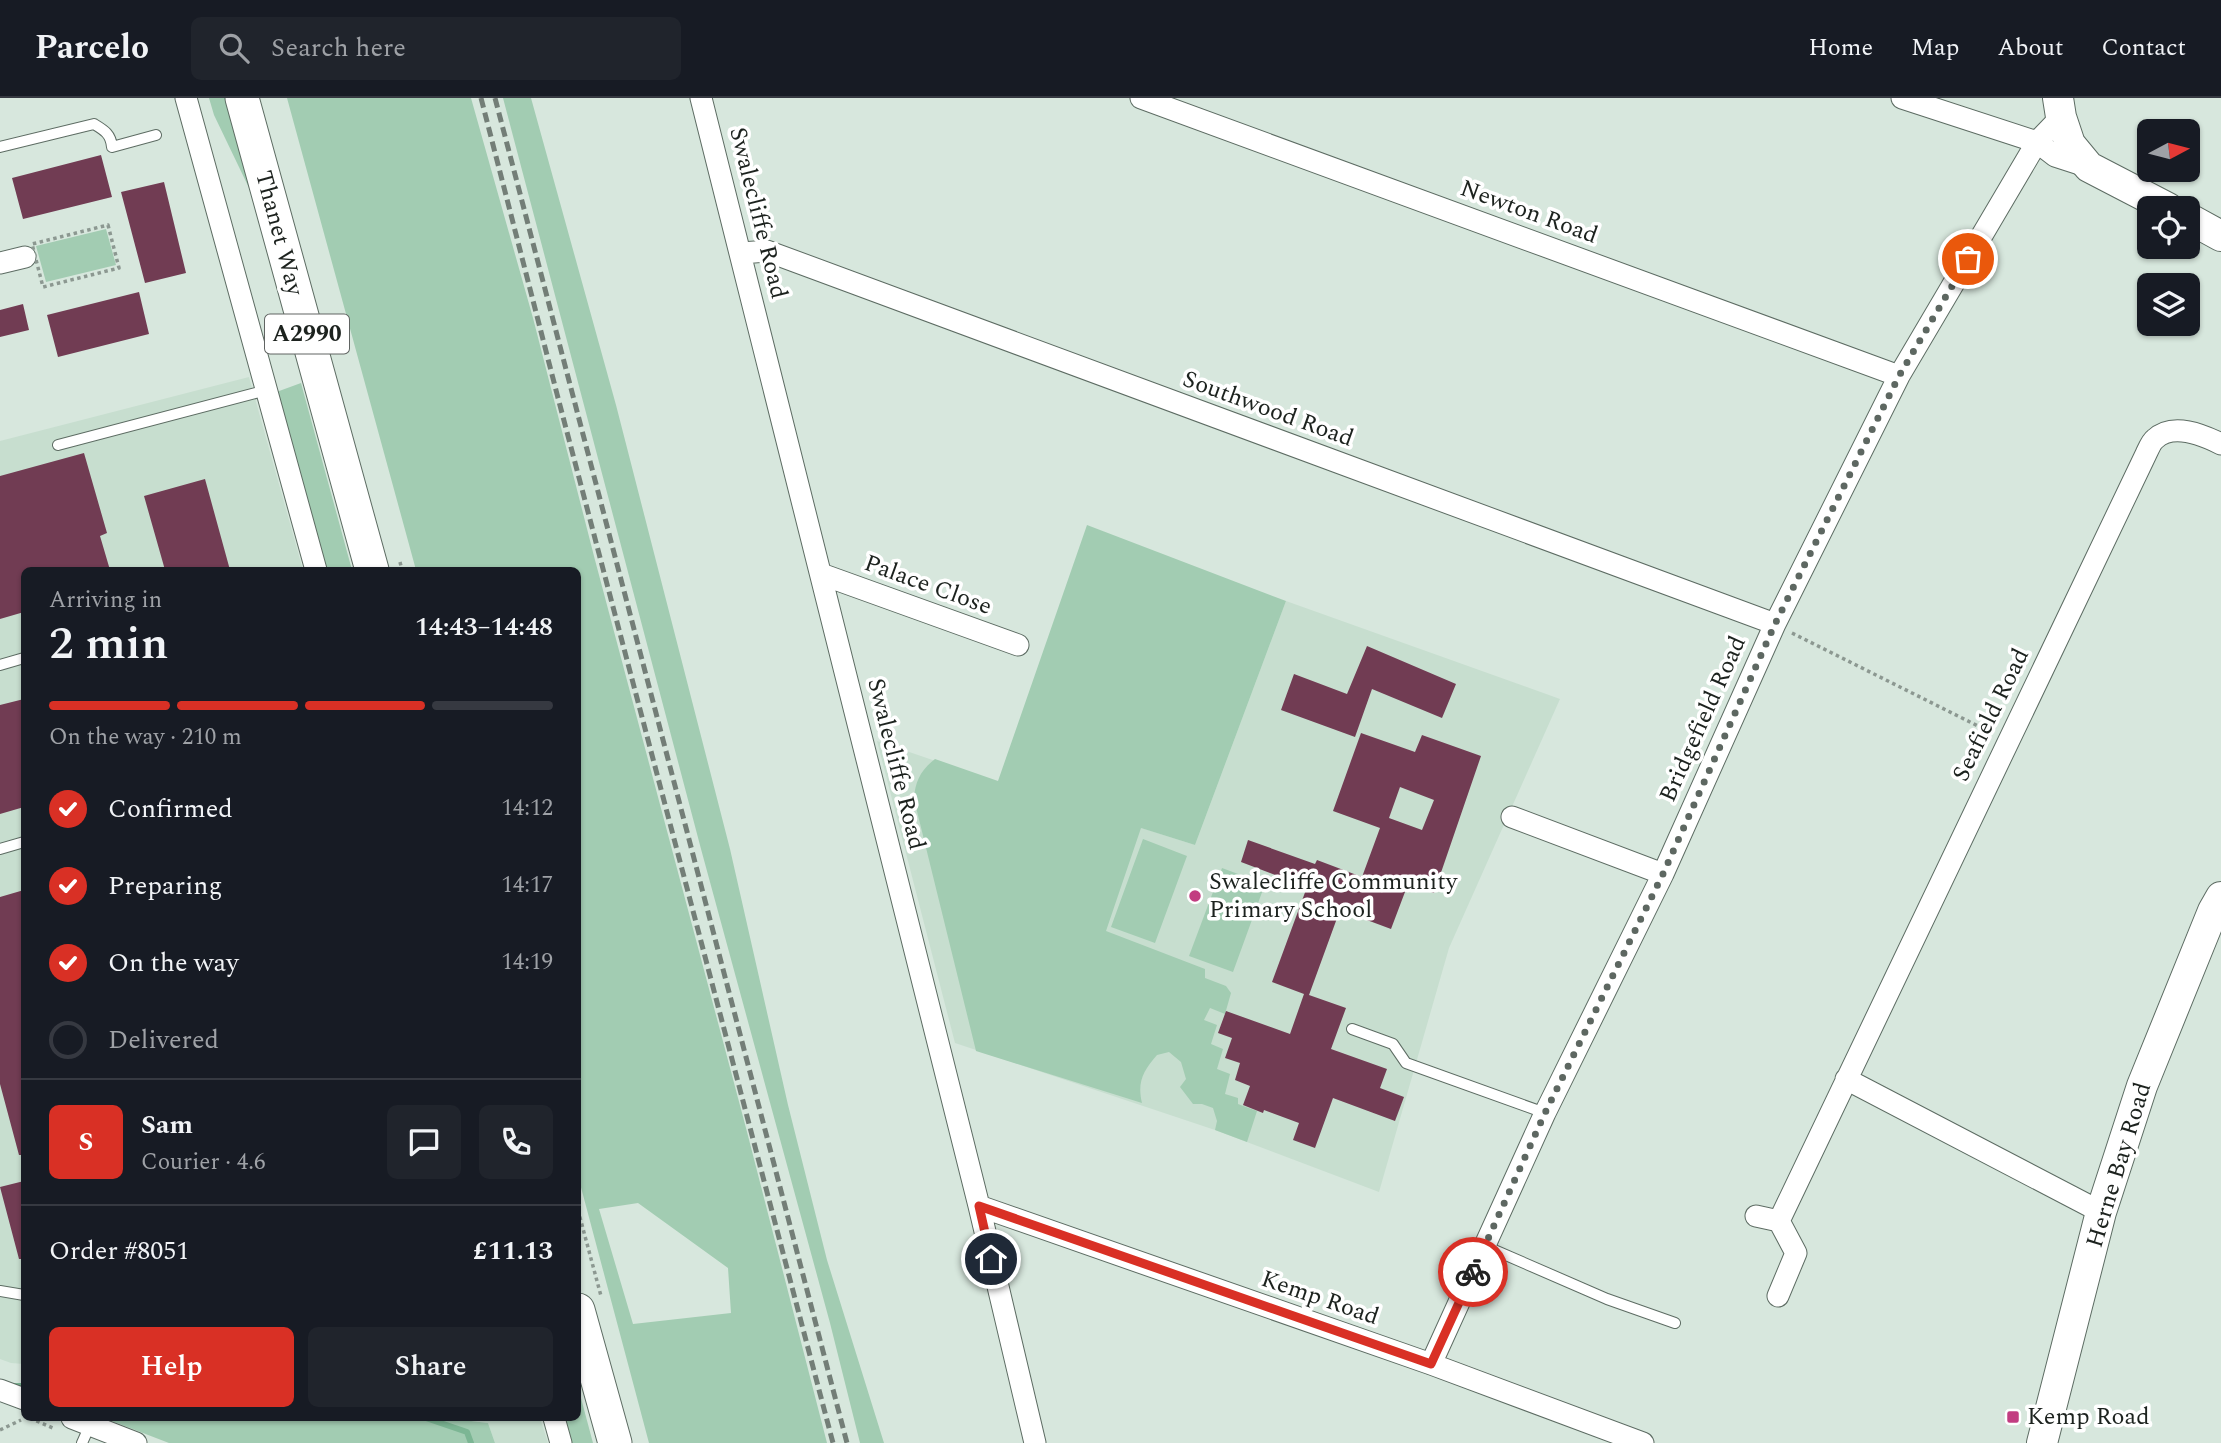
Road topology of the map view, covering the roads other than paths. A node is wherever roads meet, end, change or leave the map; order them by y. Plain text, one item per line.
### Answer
1 (186, 98) edge
2 (242, 98) edge
3 (701, 98) edge
4 (1141, 98) edge
5 (1902, 98) edge
6 (2060, 108) edge
7 (156, 135) dead end
8 (2037, 142) junction
9 (0, 147) edge
10 (2089, 167) junction
11 (2145, 196) edge
12 (2200, 225) edge
13 (2221, 236) edge
14 (741, 253) junction
15 (25, 257) dead end
16 (0, 263) edge
17 (1899, 376) junction
18 (267, 390) junction
19 (2221, 444) edge
20 (58, 445) dead end
21 (315, 567) edge
22 (371, 567) edge
23 (821, 574) junction
24 (1775, 624) junction
25 (1018, 644) dead end
26 (21, 659) edge
27 (0, 665) edge
28 (1512, 817) dead end
29 (21, 843) edge
30 (0, 849) edge
31 (1663, 874) junction
32 (2221, 897) edge
33 (1352, 1029) dead end
34 (1846, 1079) junction
35 (1545, 1113) junction
36 (979, 1206) junction
37 (2101, 1212) junction
38 (1756, 1216) dead end
39 (1779, 1221) junction
40 (1485, 1246) junction
41 (0, 1291) edge
42 (21, 1294) edge
43 (1778, 1296) dead end
44 (581, 1321) edge
45 (1675, 1323) dead end
46 (1431, 1364) junction
47 (555, 1421) edge
48 (81, 1428) edge
49 (136, 1443) edge
50 (561, 1443) edge
51 (615, 1443) edge
52 (1035, 1443) edge
53 (1643, 1443) edge
54 (2042, 1443) edge

1 - 18 street
2 - 22 main road, Thanet Way / A2990
3 - 14 street, Swalecliffe Road
4 - 17 street, Newton Road
5 - 8 street
6 - 8 street, Bridgefield Road
6 - 10 main road
7 - 9 lane
8 - 10 street
8 - 17 street, Bridgefield Road
10 - 11 main road
12 - 13 main road
14 - 23 street, Swalecliffe Road
14 - 24 street, Southwood Road
15 - 16 street
17 - 24 street, Bridgefield Road
18 - 20 lane
18 - 21 street
19 - 34 street, Seafield Road
23 - 25 street, Palace Close
23 - 36 street, Swalecliffe Road
24 - 31 street, Bridgefield Road
26 - 27 lane
28 - 31 street
29 - 30 lane
31 - 35 street, Bridgefield Road
32 - 37 main road, Herne Bay Road
33 - 35 lane
34 - 37 street
34 - 39 street, Seafield Road
35 - 40 street, Bridgefield Road
36 - 46 street, Kemp Road
36 - 52 street, Swalecliffe Road
37 - 54 main road, Herne Bay Road
38 - 39 street
39 - 43 street
40 - 45 lane
40 - 46 street, Bridgefield Road
41 - 42 lane
44 - 51 main road
46 - 53 street, Kemp Road
47 - 50 street
48 - 49 street

